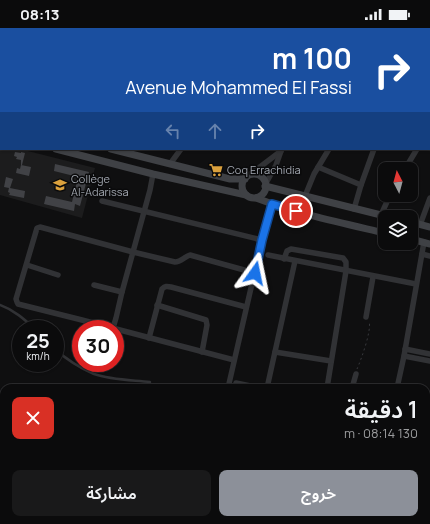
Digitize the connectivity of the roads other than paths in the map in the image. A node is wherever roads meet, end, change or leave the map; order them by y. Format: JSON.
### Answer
{"nodes":[{"id":1,"x":60,"y":150,"type":"edge"},
{"id":2,"x":115,"y":150,"type":"edge"},
{"id":3,"x":180,"y":150,"type":"edge"},
{"id":4,"x":281,"y":150,"type":"edge"},
{"id":5,"x":328,"y":150,"type":"edge"},
{"id":6,"x":374,"y":150,"type":"edge"},
{"id":7,"x":416,"y":150,"type":"edge"},
{"id":8,"x":409,"y":162,"type":"edge"},
{"id":9,"x":170,"y":164,"type":"junction"},
{"id":10,"x":318,"y":167,"type":"junction"},
{"id":11,"x":153,"y":174,"type":"junction"},
{"id":12,"x":246,"y":178,"type":"junction"},
{"id":13,"x":265,"y":185,"type":"junction"},
{"id":14,"x":361,"y":185,"type":"junction"},
{"id":15,"x":246,"y":195,"type":"junction"},
{"id":16,"x":305,"y":196,"type":"junction"},
{"id":17,"x":256,"y":198,"type":"junction"},
{"id":18,"x":430,"y":198,"type":"edge"},
{"id":19,"x":102,"y":201,"type":"dead end"},
{"id":20,"x":272,"y":204,"type":"junction"},
{"id":21,"x":354,"y":209,"type":"junction"},
{"id":22,"x":144,"y":212,"type":"junction"},
{"id":23,"x":378,"y":214,"type":"edge"},
{"id":24,"x":420,"y":224,"type":"joint"},
{"id":25,"x":430,"y":227,"type":"edge"},
{"id":26,"x":378,"y":231,"type":"edge"},
{"id":27,"x":262,"y":240,"type":"junction"},
{"id":28,"x":427,"y":243,"type":"edge"},
{"id":29,"x":133,"y":252,"type":"junction"},
{"id":30,"x":422,"y":254,"type":"junction"},
{"id":31,"x":268,"y":255,"type":"dead end"},
{"id":32,"x":430,"y":256,"type":"edge"},
{"id":33,"x":284,"y":258,"type":"junction"},
{"id":34,"x":295,"y":261,"type":"junction"},
{"id":35,"x":27,"y":266,"type":"junction"},
{"id":36,"x":346,"y":271,"type":"junction"},
{"id":37,"x":255,"y":273,"type":"junction"},
{"id":38,"x":58,"y":275,"type":"dead end"},
{"id":39,"x":373,"y":276,"type":"junction"},
{"id":40,"x":94,"y":284,"type":"dead end"},
{"id":41,"x":416,"y":284,"type":"junction"},
{"id":42,"x":122,"y":292,"type":"junction"},
{"id":43,"x":0,"y":305,"type":"edge"},
{"id":44,"x":157,"y":305,"type":"junction"},
{"id":45,"x":246,"y":308,"type":"junction"},
{"id":46,"x":366,"y":317,"type":"road end"},
{"id":47,"x":25,"y":320,"type":"edge"},
{"id":48,"x":81,"y":320,"type":"edge"},
{"id":49,"x":115,"y":320,"type":"edge"},
{"id":50,"x":124,"y":331,"type":"edge"},
{"id":51,"x":149,"y":338,"type":"junction"},
{"id":52,"x":405,"y":349,"type":"junction"},
{"id":53,"x":202,"y":352,"type":"junction"},
{"id":54,"x":275,"y":352,"type":"junction"},
{"id":55,"x":430,"y":354,"type":"edge"},
{"id":56,"x":64,"y":356,"type":"edge"},
{"id":57,"x":404,"y":356,"type":"junction"},
{"id":58,"x":234,"y":360,"type":"junction"},
{"id":59,"x":331,"y":361,"type":"junction"},
{"id":60,"x":430,"y":361,"type":"edge"},
{"id":61,"x":356,"y":374,"type":"road end"},
{"id":62,"x":150,"y":382,"type":"dead end"},
{"id":63,"x":236,"y":383,"type":"dead end"},
{"id":64,"x":229,"y":384,"type":"edge"},
{"id":65,"x":241,"y":384,"type":"edge"},
{"id":66,"x":268,"y":384,"type":"edge"},
{"id":67,"x":328,"y":384,"type":"edge"},
{"id":68,"x":353,"y":384,"type":"edge"},
{"id":69,"x":398,"y":384,"type":"edge"}],
"edges":[{"from":1,"to":11,"type":"main road"},
{"from":2,"to":9,"type":"main road"},
{"from":3,"to":9,"type":"street"},
{"from":4,"to":12,"type":"street"},
{"from":4,"to":13,"type":"street"},
{"from":5,"to":10,"type":"street"},
{"from":6,"to":14,"type":"street"},
{"from":7,"to":8,"type":"street"},
{"from":9,"to":12,"type":"main road"},
{"from":10,"to":14,"type":"street"},
{"from":10,"to":16,"type":"street"},
{"from":11,"to":15,"type":"main road"},
{"from":11,"to":22,"type":"street"},
{"from":12,"to":13,"type":"main road"},
{"from":12,"to":15,"type":"main road"},
{"from":13,"to":16,"type":"main road"},
{"from":13,"to":17,"type":"main road"},
{"from":14,"to":21,"type":"street"},
{"from":15,"to":17,"type":"main road"},
{"from":16,"to":21,"type":"main road"},
{"from":17,"to":20,"type":"main road"},
{"from":18,"to":24,"type":"street"},
{"from":19,"to":22,"type":"street"},
{"from":20,"to":26,"type":"main road"},
{"from":20,"to":27,"type":"street"},
{"from":21,"to":23,"type":"main road"},
{"from":22,"to":27,"type":"street"},
{"from":22,"to":29,"type":"street"},
{"from":24,"to":25,"type":"main road"},
{"from":27,"to":37,"type":"street"},
{"from":28,"to":30,"type":"street"},
{"from":29,"to":35,"type":"street"},
{"from":29,"to":37,"type":"street"},
{"from":29,"to":42,"type":"street"},
{"from":30,"to":32,"type":"street"},
{"from":30,"to":41,"type":"street"},
{"from":31,"to":33,"type":"street"},
{"from":33,"to":34,"type":"street"},
{"from":33,"to":36,"type":"street"},
{"from":34,"to":36,"type":"street"},
{"from":34,"to":54,"type":"street"},
{"from":35,"to":38,"type":"street"},
{"from":35,"to":48,"type":"street"},
{"from":36,"to":39,"type":"street"},
{"from":36,"to":59,"type":"street"},
{"from":37,"to":45,"type":"street"},
{"from":39,"to":41,"type":"street"},
{"from":39,"to":46,"type":"street"},
{"from":40,"to":42,"type":"street"},
{"from":41,"to":52,"type":"street"},
{"from":42,"to":49,"type":"street"},
{"from":43,"to":47,"type":"lane"},
{"from":44,"to":45,"type":"street"},
{"from":44,"to":51,"type":"street"},
{"from":44,"to":53,"type":"street"},
{"from":45,"to":58,"type":"street"},
{"from":50,"to":51,"type":"street"},
{"from":51,"to":53,"type":"street"},
{"from":52,"to":55,"type":"street"},
{"from":52,"to":57,"type":"street"},
{"from":53,"to":58,"type":"street"},
{"from":54,"to":59,"type":"street"},
{"from":54,"to":66,"type":"street"},
{"from":56,"to":62,"type":"lane"},
{"from":57,"to":60,"type":"street"},
{"from":57,"to":69,"type":"street"},
{"from":58,"to":64,"type":"street"},
{"from":59,"to":67,"type":"street"},
{"from":61,"to":68,"type":"street"},
{"from":63,"to":65,"type":"street"}]}
